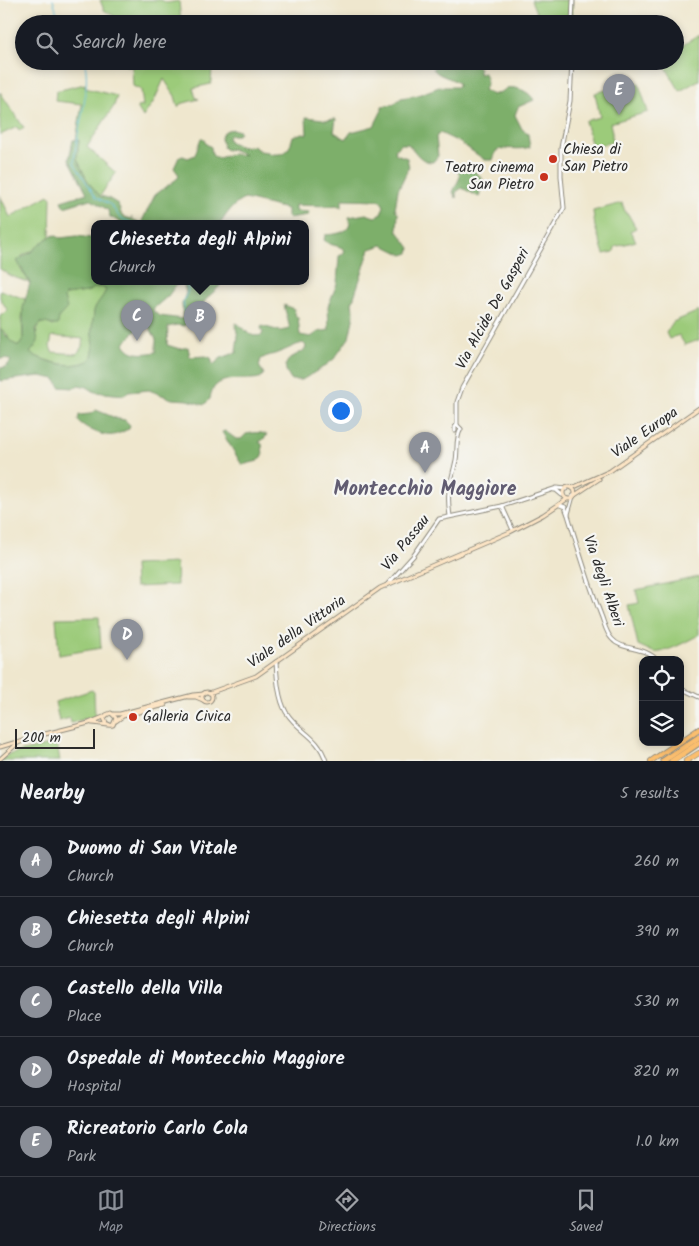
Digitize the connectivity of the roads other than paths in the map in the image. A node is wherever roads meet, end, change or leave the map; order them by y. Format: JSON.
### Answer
{"nodes":[{"id":1,"x":573,"y":0,"type":"edge"},
{"id":2,"x":572,"y":15,"type":"edge"},
{"id":3,"x":572,"y":70,"type":"edge"},
{"id":4,"x":699,"y":408,"type":"edge"},
{"id":5,"x":458,"y":439,"type":"joint"},
{"id":6,"x":603,"y":475,"type":"junction"},
{"id":7,"x":572,"y":488,"type":"junction"},
{"id":8,"x":566,"y":489,"type":"junction"},
{"id":9,"x":550,"y":490,"type":"junction"},
{"id":10,"x":562,"y":496,"type":"junction"},
{"id":11,"x":574,"y":496,"type":"junction"},
{"id":12,"x":567,"y":499,"type":"junction"},
{"id":13,"x":559,"y":505,"type":"junction"},
{"id":14,"x":502,"y":506,"type":"junction"},
{"id":15,"x":571,"y":506,"type":"junction"},
{"id":16,"x":568,"y":515,"type":"junction"},
{"id":17,"x":450,"y":516,"type":"junction"},
{"id":18,"x":528,"y":523,"type":"junction"},
{"id":19,"x":513,"y":530,"type":"junction"},
{"id":20,"x":495,"y":538,"type":"junction"},
{"id":21,"x":385,"y":586,"type":"junction"},
{"id":22,"x":652,"y":656,"type":"edge"},
{"id":23,"x":276,"y":662,"type":"junction"},
{"id":24,"x":217,"y":690,"type":"junction"},
{"id":25,"x":684,"y":690,"type":"edge"},
{"id":26,"x":210,"y":693,"type":"junction"},
{"id":27,"x":204,"y":694,"type":"junction"},
{"id":28,"x":212,"y":697,"type":"junction"},
{"id":29,"x":699,"y":697,"type":"edge"},
{"id":30,"x":185,"y":698,"type":"junction"},
{"id":31,"x":203,"y":700,"type":"junction"},
{"id":32,"x":169,"y":702,"type":"junction"},
{"id":33,"x":113,"y":714,"type":"junction"},
{"id":34,"x":106,"y":716,"type":"junction"},
{"id":35,"x":116,"y":721,"type":"junction"},
{"id":36,"x":89,"y":723,"type":"junction"},
{"id":37,"x":110,"y":725,"type":"junction"},
{"id":38,"x":699,"y":729,"type":"edge"},
{"id":39,"x":30,"y":738,"type":"junction"},
{"id":40,"x":699,"y":738,"type":"edge"},
{"id":41,"x":684,"y":739,"type":"edge"},
{"id":42,"x":699,"y":744,"type":"edge"},
{"id":43,"x":674,"y":746,"type":"edge"},
{"id":44,"x":0,"y":747,"type":"edge"},
{"id":45,"x":699,"y":753,"type":"edge"},
{"id":46,"x":1,"y":758,"type":"edge"},
{"id":47,"x":326,"y":761,"type":"edge"},
{"id":48,"x":650,"y":761,"type":"edge"},
{"id":49,"x":663,"y":761,"type":"edge"},
{"id":50,"x":672,"y":761,"type":"edge"},
{"id":51,"x":686,"y":761,"type":"edge"}],
"edges":[{"from":1,"to":2,"type":"street"},
{"from":3,"to":5,"type":"street","name":"Via Alcide De Gasperi"},
{"from":4,"to":6,"type":"main road","name":"Viale Europa"},
{"from":5,"to":17,"type":"street","name":"Via Passau"},
{"from":6,"to":7,"type":"main road","name":"Viale Europa"},
{"from":6,"to":11,"type":"main road","name":"Viale Europa"},
{"from":7,"to":8,"type":"main road","name":"Viale Europa"},
{"from":7,"to":11,"type":"main road"},
{"from":8,"to":9,"type":"street"},
{"from":8,"to":10,"type":"main road"},
{"from":9,"to":10,"type":"street"},
{"from":9,"to":14,"type":"street"},
{"from":10,"to":12,"type":"main road"},
{"from":10,"to":13,"type":"main road"},
{"from":11,"to":12,"type":"main road","name":"Viale Europa"},
{"from":11,"to":15,"type":"street"},
{"from":12,"to":13,"type":"main road","name":"Viale Europa"},
{"from":12,"to":15,"type":"street"},
{"from":13,"to":16,"type":"street","name":"Via degli Alberi"},
{"from":13,"to":18,"type":"main road","name":"Viale Europa"},
{"from":14,"to":17,"type":"street"},
{"from":14,"to":19,"type":"street"},
{"from":15,"to":16,"type":"street"},
{"from":16,"to":22,"type":"street","name":"Via degli Alberi"},
{"from":17,"to":21,"type":"street","name":"Via Passau"},
{"from":18,"to":19,"type":"main road","name":"Viale Europa"},
{"from":18,"to":20,"type":"main road","name":"Viale Europa"},
{"from":19,"to":20,"type":"main road","name":"Viale Europa"},
{"from":20,"to":21,"type":"main road","name":"Viale Europa"},
{"from":21,"to":23,"type":"main road","name":"Viale della Vittoria"},
{"from":23,"to":24,"type":"main road","name":"Viale della Vittoria"},
{"from":23,"to":47,"type":"street"},
{"from":24,"to":26,"type":"main road","name":"Viale della Vittoria"},
{"from":24,"to":28,"type":"main road"},
{"from":25,"to":29,"type":"street"},
{"from":26,"to":27,"type":"main road","name":"Viale della Vittoria"},
{"from":26,"to":28,"type":"main road"},
{"from":27,"to":30,"type":"main road","name":"Viale della Vittoria"},
{"from":27,"to":31,"type":"main road"},
{"from":28,"to":31,"type":"main road"},
{"from":30,"to":31,"type":"main road"},
{"from":30,"to":32,"type":"main road","name":"Viale della Vittoria"},
{"from":32,"to":33,"type":"main road"},
{"from":32,"to":35,"type":"main road"},
{"from":33,"to":34,"type":"main road"},
{"from":33,"to":35,"type":"main road"},
{"from":34,"to":36,"type":"main road"},
{"from":34,"to":37,"type":"main road"},
{"from":35,"to":37,"type":"main road"},
{"from":36,"to":37,"type":"main road"},
{"from":36,"to":39,"type":"main road"},
{"from":38,"to":41,"type":"highway"},
{"from":39,"to":44,"type":"main road"},
{"from":39,"to":46,"type":"main road"},
{"from":40,"to":49,"type":"highway"},
{"from":42,"to":50,"type":"highway"},
{"from":43,"to":48,"type":"highway"},
{"from":45,"to":51,"type":"highway"}]}
